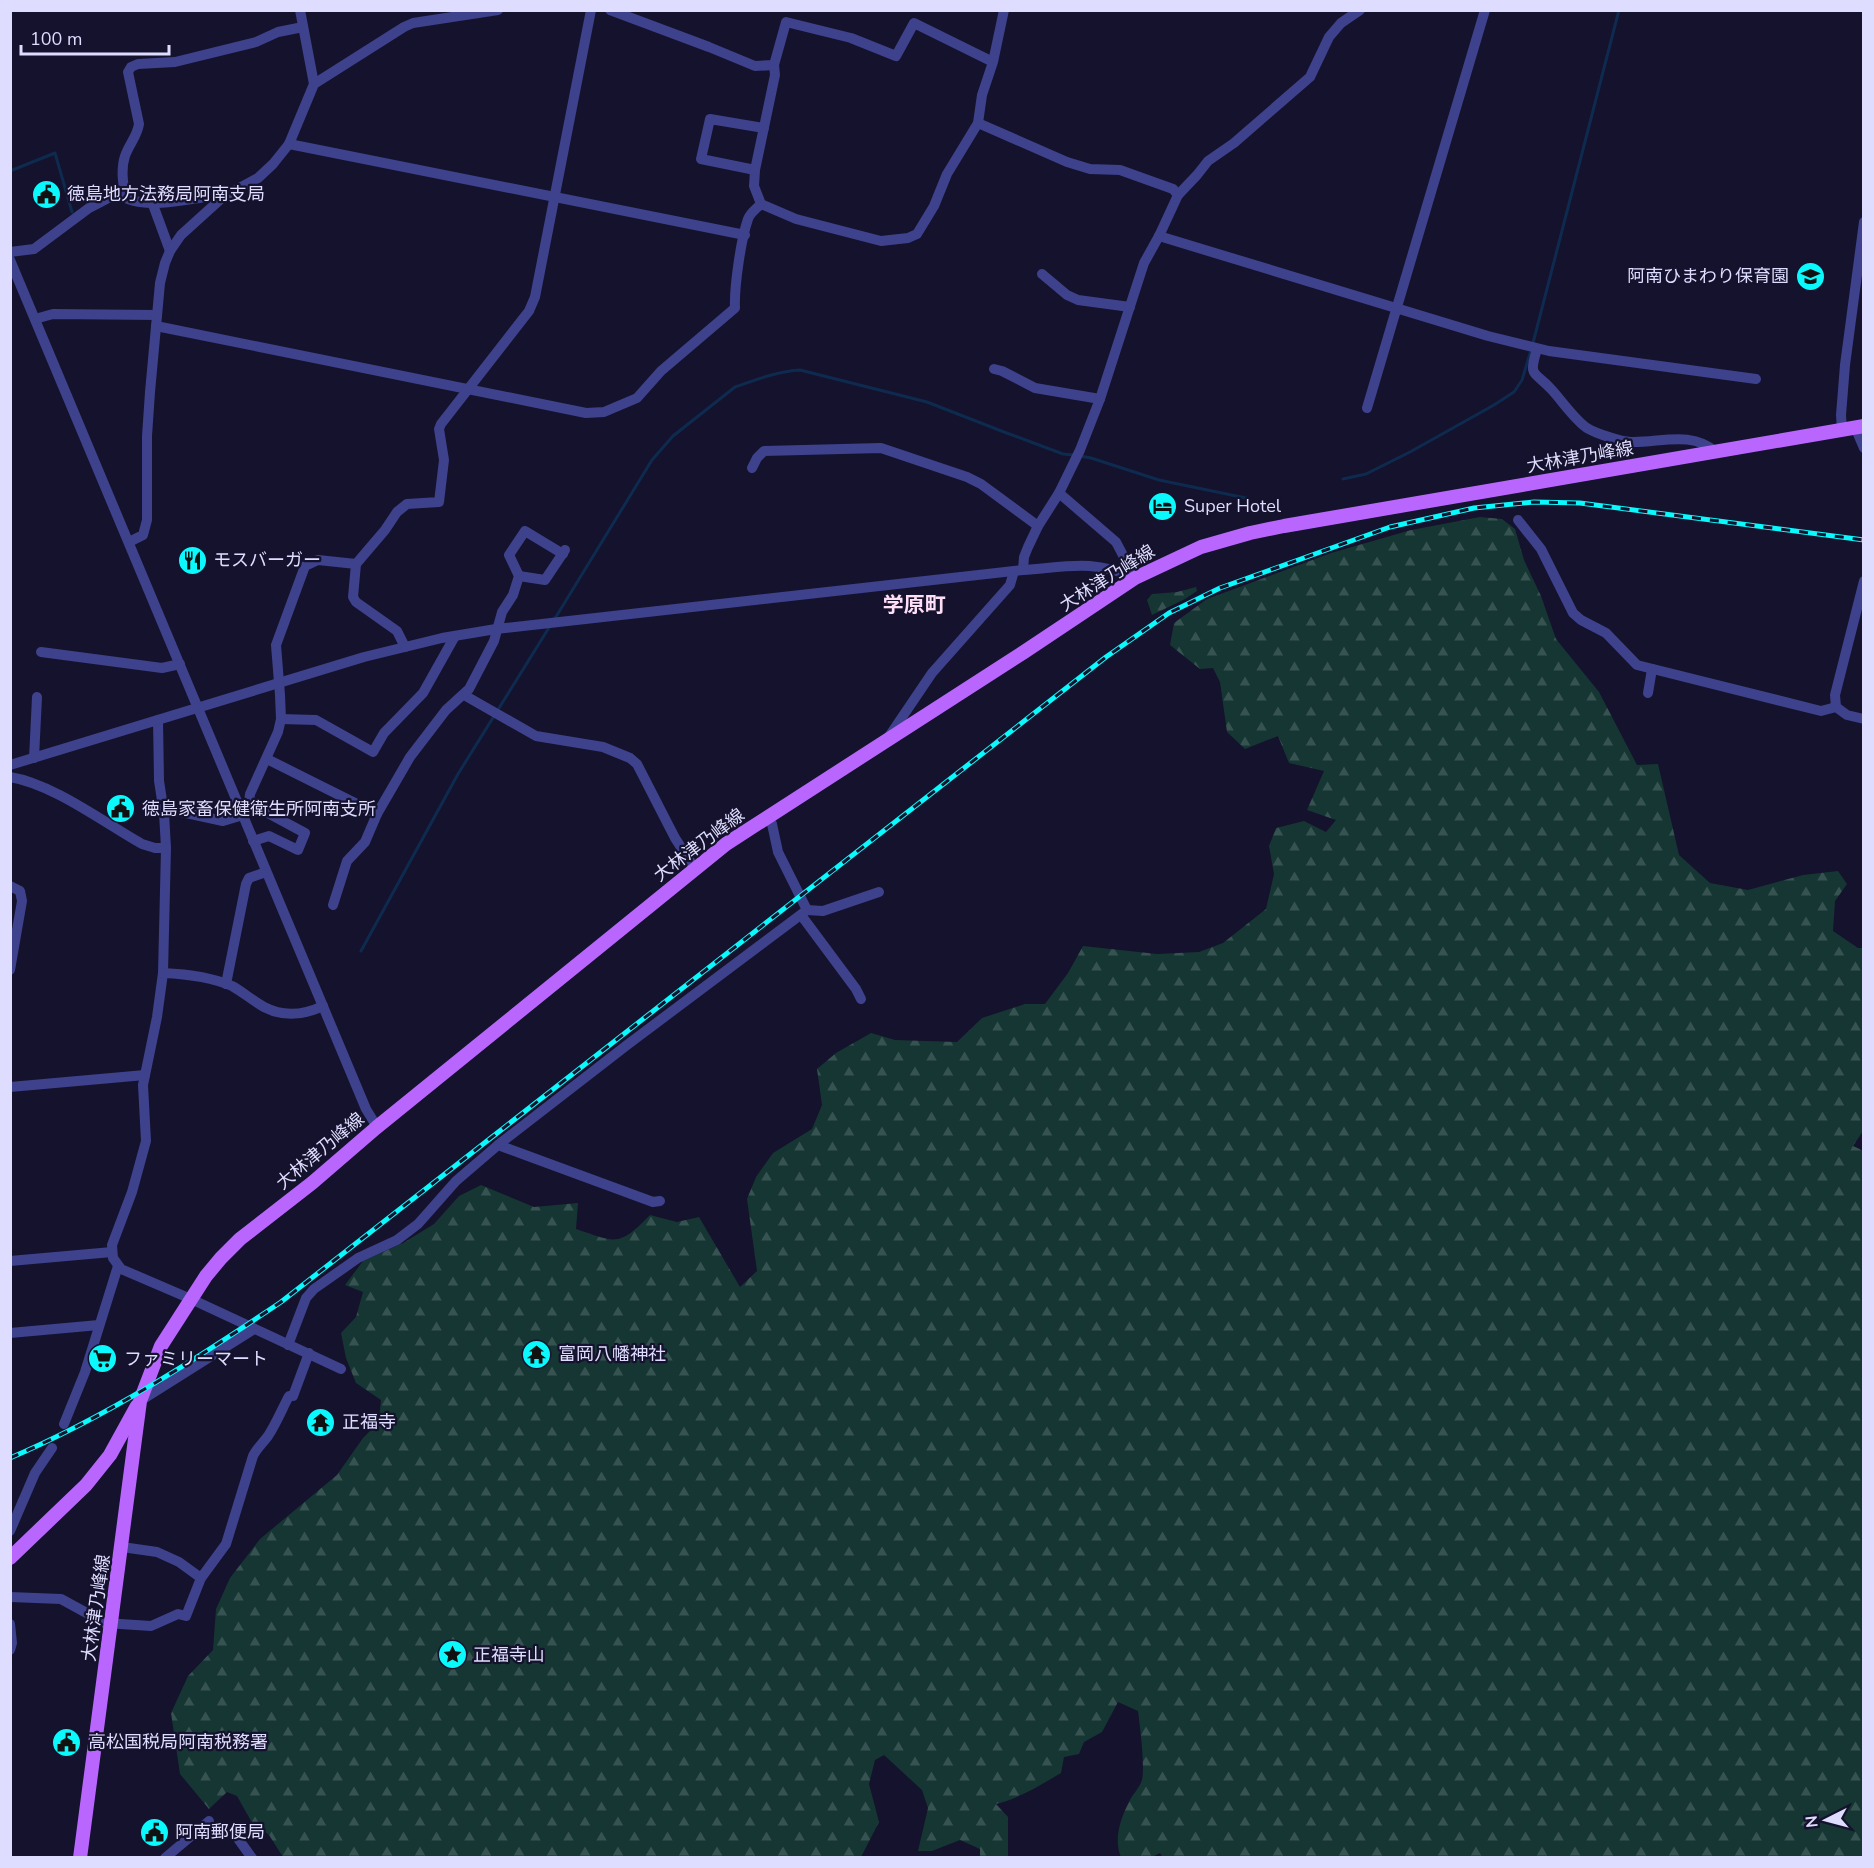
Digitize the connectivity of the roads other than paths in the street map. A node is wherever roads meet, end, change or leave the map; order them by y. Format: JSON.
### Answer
{"nodes":[{"id":1,"x":300,"y":10,"type":"edge"},
{"id":2,"x":498,"y":10,"type":"edge"},
{"id":3,"x":591,"y":10,"type":"edge"},
{"id":4,"x":610,"y":10,"type":"edge"},
{"id":5,"x":1004,"y":10,"type":"edge"},
{"id":6,"x":1360,"y":10,"type":"edge"},
{"id":7,"x":1485,"y":10,"type":"edge"},
{"id":8,"x":303,"y":27,"type":"junction"},
{"id":9,"x":993,"y":62,"type":"junction"},
{"id":10,"x":774,"y":65,"type":"junction"},
{"id":11,"x":314,"y":84,"type":"junction"},
{"id":12,"x":978,"y":123,"type":"junction"},
{"id":13,"x":764,"y":128,"type":"junction"},
{"id":14,"x":288,"y":144,"type":"junction"},
{"id":15,"x":755,"y":170,"type":"junction"},
{"id":16,"x":124,"y":193,"type":"junction"},
{"id":17,"x":1178,"y":195,"type":"junction"},
{"id":18,"x":224,"y":197,"type":"junction"},
{"id":19,"x":553,"y":198,"type":"junction"},
{"id":20,"x":152,"y":202,"type":"junction"},
{"id":21,"x":760,"y":204,"type":"junction"},
{"id":22,"x":1863,"y":222,"type":"edge"},
{"id":23,"x":745,"y":235,"type":"junction"},
{"id":24,"x":1159,"y":236,"type":"junction"},
{"id":25,"x":170,"y":251,"type":"junction"},
{"id":26,"x":10,"y":252,"type":"edge"},
{"id":27,"x":10,"y":260,"type":"edge"},
{"id":28,"x":1041,"y":274,"type":"dead end"},
{"id":29,"x":1130,"y":307,"type":"junction"},
{"id":30,"x":1396,"y":307,"type":"junction"},
{"id":31,"x":35,"y":319,"type":"junction"},
{"id":32,"x":156,"y":320,"type":"junction"},
{"id":33,"x":1534,"y":348,"type":"junction"},
{"id":34,"x":994,"y":369,"type":"dead end"},
{"id":35,"x":1756,"y":379,"type":"dead end"},
{"id":36,"x":467,"y":390,"type":"junction"},
{"id":37,"x":1100,"y":399,"type":"junction"},
{"id":38,"x":1367,"y":408,"type":"dead end"},
{"id":39,"x":1854,"y":428,"type":"edge"},
{"id":40,"x":1863,"y":448,"type":"edge"},
{"id":41,"x":1716,"y":452,"type":"junction"},
{"id":42,"x":752,"y":468,"type":"dead end"},
{"id":43,"x":1059,"y":493,"type":"junction"},
{"id":44,"x":1518,"y":520,"type":"dead end"},
{"id":45,"x":1038,"y":526,"type":"junction"},
{"id":46,"x":129,"y":542,"type":"junction"},
{"id":47,"x":356,"y":564,"type":"junction"},
{"id":48,"x":1018,"y":571,"type":"junction"},
{"id":49,"x":519,"y":576,"type":"junction"},
{"id":50,"x":1135,"y":578,"type":"junction"},
{"id":51,"x":1863,"y":581,"type":"edge"},
{"id":52,"x":496,"y":629,"type":"junction"},
{"id":53,"x":455,"y":636,"type":"junction"},
{"id":54,"x":405,"y":647,"type":"junction"},
{"id":55,"x":41,"y":652,"type":"dead end"},
{"id":56,"x":180,"y":664,"type":"junction"},
{"id":57,"x":1652,"y":669,"type":"junction"},
{"id":58,"x":279,"y":682,"type":"junction"},
{"id":59,"x":1648,"y":693,"type":"dead end"},
{"id":60,"x":464,"y":695,"type":"junction"},
{"id":61,"x":37,"y":697,"type":"dead end"},
{"id":62,"x":198,"y":707,"type":"junction"},
{"id":63,"x":1836,"y":707,"type":"junction"},
{"id":64,"x":1863,"y":718,"type":"edge"},
{"id":65,"x":281,"y":719,"type":"junction"},
{"id":66,"x":158,"y":720,"type":"junction"},
{"id":67,"x":886,"y":740,"type":"junction"},
{"id":68,"x":34,"y":758,"type":"junction"},
{"id":69,"x":267,"y":759,"type":"junction"},
{"id":70,"x":10,"y":765,"type":"edge"},
{"id":71,"x":10,"y":777,"type":"edge"},
{"id":72,"x":244,"y":808,"type":"junction"},
{"id":73,"x":164,"y":813,"type":"junction"},
{"id":74,"x":377,"y":814,"type":"junction"},
{"id":75,"x":768,"y":817,"type":"junction"},
{"id":76,"x":254,"y":841,"type":"junction"},
{"id":77,"x":166,"y":848,"type":"junction"},
{"id":78,"x":695,"y":868,"type":"junction"},
{"id":79,"x":266,"y":872,"type":"junction"},
{"id":80,"x":10,"y":886,"type":"edge"},
{"id":81,"x":879,"y":892,"type":"dead end"},
{"id":82,"x":333,"y":905,"type":"dead end"},
{"id":83,"x":804,"y":913,"type":"junction"},
{"id":84,"x":10,"y":970,"type":"edge"},
{"id":85,"x":163,"y":973,"type":"junction"},
{"id":86,"x":226,"y":984,"type":"junction"},
{"id":87,"x":861,"y":999,"type":"dead end"},
{"id":88,"x":323,"y":1006,"type":"junction"},
{"id":89,"x":145,"y":1075,"type":"junction"},
{"id":90,"x":10,"y":1087,"type":"edge"},
{"id":91,"x":377,"y":1127,"type":"junction"},
{"id":92,"x":498,"y":1146,"type":"junction"},
{"id":93,"x":660,"y":1201,"type":"dead end"},
{"id":94,"x":112,"y":1252,"type":"junction"},
{"id":95,"x":10,"y":1261,"type":"edge"},
{"id":96,"x":118,"y":1266,"type":"junction"},
{"id":97,"x":191,"y":1299,"type":"junction"},
{"id":98,"x":99,"y":1325,"type":"junction"},
{"id":99,"x":254,"y":1329,"type":"junction"},
{"id":100,"x":10,"y":1332,"type":"edge"},
{"id":101,"x":288,"y":1345,"type":"junction"},
{"id":102,"x":309,"y":1353,"type":"junction"},
{"id":103,"x":341,"y":1369,"type":"dead end"},
{"id":104,"x":141,"y":1401,"type":"junction"},
{"id":105,"x":64,"y":1424,"type":"dead end"},
{"id":106,"x":52,"y":1448,"type":"dead end"},
{"id":107,"x":10,"y":1531,"type":"edge"},
{"id":108,"x":122,"y":1546,"type":"junction"},
{"id":109,"x":11,"y":1556,"type":"edge"},
{"id":110,"x":201,"y":1578,"type":"junction"},
{"id":111,"x":10,"y":1597,"type":"edge"},
{"id":112,"x":111,"y":1623,"type":"junction"},
{"id":113,"x":10,"y":1624,"type":"edge"},
{"id":114,"x":10,"y":1650,"type":"edge"},
{"id":115,"x":209,"y":1821,"type":"dead end"},
{"id":116,"x":234,"y":1833,"type":"dead end"},
{"id":117,"x":80,"y":1857,"type":"edge"},
{"id":118,"x":165,"y":1857,"type":"edge"},
{"id":119,"x":252,"y":1857,"type":"edge"}],
"edges":[{"from":1,"to":8,"type":"street"},
{"from":2,"to":11,"type":"street"},
{"from":3,"to":19,"type":"street"},
{"from":4,"to":10,"type":"street"},
{"from":5,"to":9,"type":"street"},
{"from":6,"to":17,"type":"street"},
{"from":7,"to":30,"type":"street"},
{"from":8,"to":11,"type":"street"},
{"from":8,"to":16,"type":"street"},
{"from":9,"to":10,"type":"street"},
{"from":9,"to":12,"type":"street"},
{"from":10,"to":13,"type":"street"},
{"from":11,"to":14,"type":"street"},
{"from":12,"to":17,"type":"street"},
{"from":12,"to":21,"type":"street"},
{"from":13,"to":15,"type":"street"},
{"from":13,"to":15,"type":"street"},
{"from":14,"to":18,"type":"street"},
{"from":14,"to":19,"type":"street"},
{"from":15,"to":21,"type":"street"},
{"from":16,"to":20,"type":"street"},
{"from":16,"to":26,"type":"street"},
{"from":17,"to":24,"type":"street"},
{"from":18,"to":20,"type":"street"},
{"from":18,"to":25,"type":"street"},
{"from":19,"to":23,"type":"street"},
{"from":19,"to":36,"type":"street"},
{"from":20,"to":25,"type":"street"},
{"from":21,"to":23,"type":"street"},
{"from":22,"to":39,"type":"street"},
{"from":23,"to":36,"type":"street"},
{"from":24,"to":29,"type":"street"},
{"from":24,"to":30,"type":"street"},
{"from":25,"to":32,"type":"street"},
{"from":27,"to":31,"type":"street"},
{"from":28,"to":29,"type":"street"},
{"from":29,"to":37,"type":"street"},
{"from":30,"to":33,"type":"street"},
{"from":30,"to":38,"type":"street"},
{"from":31,"to":32,"type":"street"},
{"from":31,"to":46,"type":"street"},
{"from":32,"to":36,"type":"street"},
{"from":32,"to":46,"type":"street"},
{"from":33,"to":35,"type":"street"},
{"from":33,"to":41,"type":"street"},
{"from":34,"to":37,"type":"street"},
{"from":36,"to":47,"type":"street"},
{"from":37,"to":43,"type":"street"},
{"from":39,"to":40,"type":"street"},
{"from":39,"to":41,"type":"main road","name":"大林津乃峰線"},
{"from":41,"to":50,"type":"main road","name":"大林津乃峰線"},
{"from":42,"to":45,"type":"street"},
{"from":43,"to":45,"type":"street"},
{"from":43,"to":50,"type":"street"},
{"from":44,"to":57,"type":"street"},
{"from":45,"to":48,"type":"street"},
{"from":46,"to":56,"type":"street"},
{"from":47,"to":54,"type":"street"},
{"from":47,"to":58,"type":"street"},
{"from":48,"to":50,"type":"street"},
{"from":48,"to":52,"type":"street"},
{"from":48,"to":67,"type":"street"},
{"from":49,"to":49,"type":"street"},
{"from":49,"to":52,"type":"street"},
{"from":50,"to":67,"type":"main road","name":"大林津乃峰線"},
{"from":51,"to":63,"type":"street"},
{"from":52,"to":53,"type":"street"},
{"from":52,"to":60,"type":"street"},
{"from":53,"to":54,"type":"street"},
{"from":53,"to":65,"type":"street"},
{"from":54,"to":58,"type":"street"},
{"from":55,"to":56,"type":"street"},
{"from":56,"to":62,"type":"street"},
{"from":57,"to":59,"type":"street"},
{"from":57,"to":63,"type":"street"},
{"from":58,"to":62,"type":"street"},
{"from":58,"to":65,"type":"street"},
{"from":60,"to":74,"type":"street"},
{"from":60,"to":78,"type":"street"},
{"from":61,"to":68,"type":"street"},
{"from":62,"to":66,"type":"street"},
{"from":62,"to":72,"type":"street"},
{"from":63,"to":64,"type":"street"},
{"from":65,"to":69,"type":"street"},
{"from":66,"to":68,"type":"street"},
{"from":66,"to":73,"type":"street"},
{"from":67,"to":75,"type":"main road","name":"大林津乃峰線"},
{"from":68,"to":70,"type":"street"},
{"from":69,"to":72,"type":"street"},
{"from":69,"to":74,"type":"street"},
{"from":71,"to":77,"type":"street"},
{"from":72,"to":73,"type":"street"},
{"from":72,"to":76,"type":"street"},
{"from":72,"to":76,"type":"street"},
{"from":73,"to":77,"type":"street"},
{"from":74,"to":82,"type":"street"},
{"from":75,"to":78,"type":"main road","name":"大林津乃峰線"},
{"from":75,"to":83,"type":"street"},
{"from":76,"to":79,"type":"street"},
{"from":77,"to":85,"type":"street"},
{"from":78,"to":91,"type":"main road","name":"大林津乃峰線"},
{"from":79,"to":86,"type":"street"},
{"from":79,"to":88,"type":"street"},
{"from":80,"to":84,"type":"street"},
{"from":81,"to":83,"type":"street"},
{"from":83,"to":87,"type":"street"},
{"from":83,"to":92,"type":"street"},
{"from":85,"to":86,"type":"street"},
{"from":85,"to":89,"type":"street"},
{"from":86,"to":88,"type":"street"},
{"from":88,"to":91,"type":"street"},
{"from":89,"to":90,"type":"street"},
{"from":89,"to":94,"type":"street"},
{"from":91,"to":97,"type":"main road","name":"大林津乃峰線"},
{"from":92,"to":93,"type":"street"},
{"from":92,"to":101,"type":"street"},
{"from":94,"to":95,"type":"street"},
{"from":94,"to":96,"type":"street"},
{"from":96,"to":97,"type":"street"},
{"from":96,"to":98,"type":"street"},
{"from":97,"to":99,"type":"street"},
{"from":97,"to":104,"type":"main road","name":"大林津乃峰線"},
{"from":98,"to":100,"type":"street"},
{"from":98,"to":105,"type":"street"},
{"from":99,"to":101,"type":"street"},
{"from":99,"to":104,"type":"street"},
{"from":101,"to":102,"type":"street"},
{"from":102,"to":103,"type":"street"},
{"from":102,"to":110,"type":"street"},
{"from":104,"to":108,"type":"main road","name":"大林津乃峰線"},
{"from":104,"to":109,"type":"main road"},
{"from":106,"to":107,"type":"street"},
{"from":108,"to":110,"type":"street"},
{"from":108,"to":112,"type":"main road","name":"大林津乃峰線"},
{"from":110,"to":112,"type":"street"},
{"from":111,"to":112,"type":"street"},
{"from":112,"to":117,"type":"main road","name":"大林津乃峰線"},
{"from":113,"to":114,"type":"street"},
{"from":115,"to":118,"type":"street"},
{"from":116,"to":119,"type":"street"}]}
